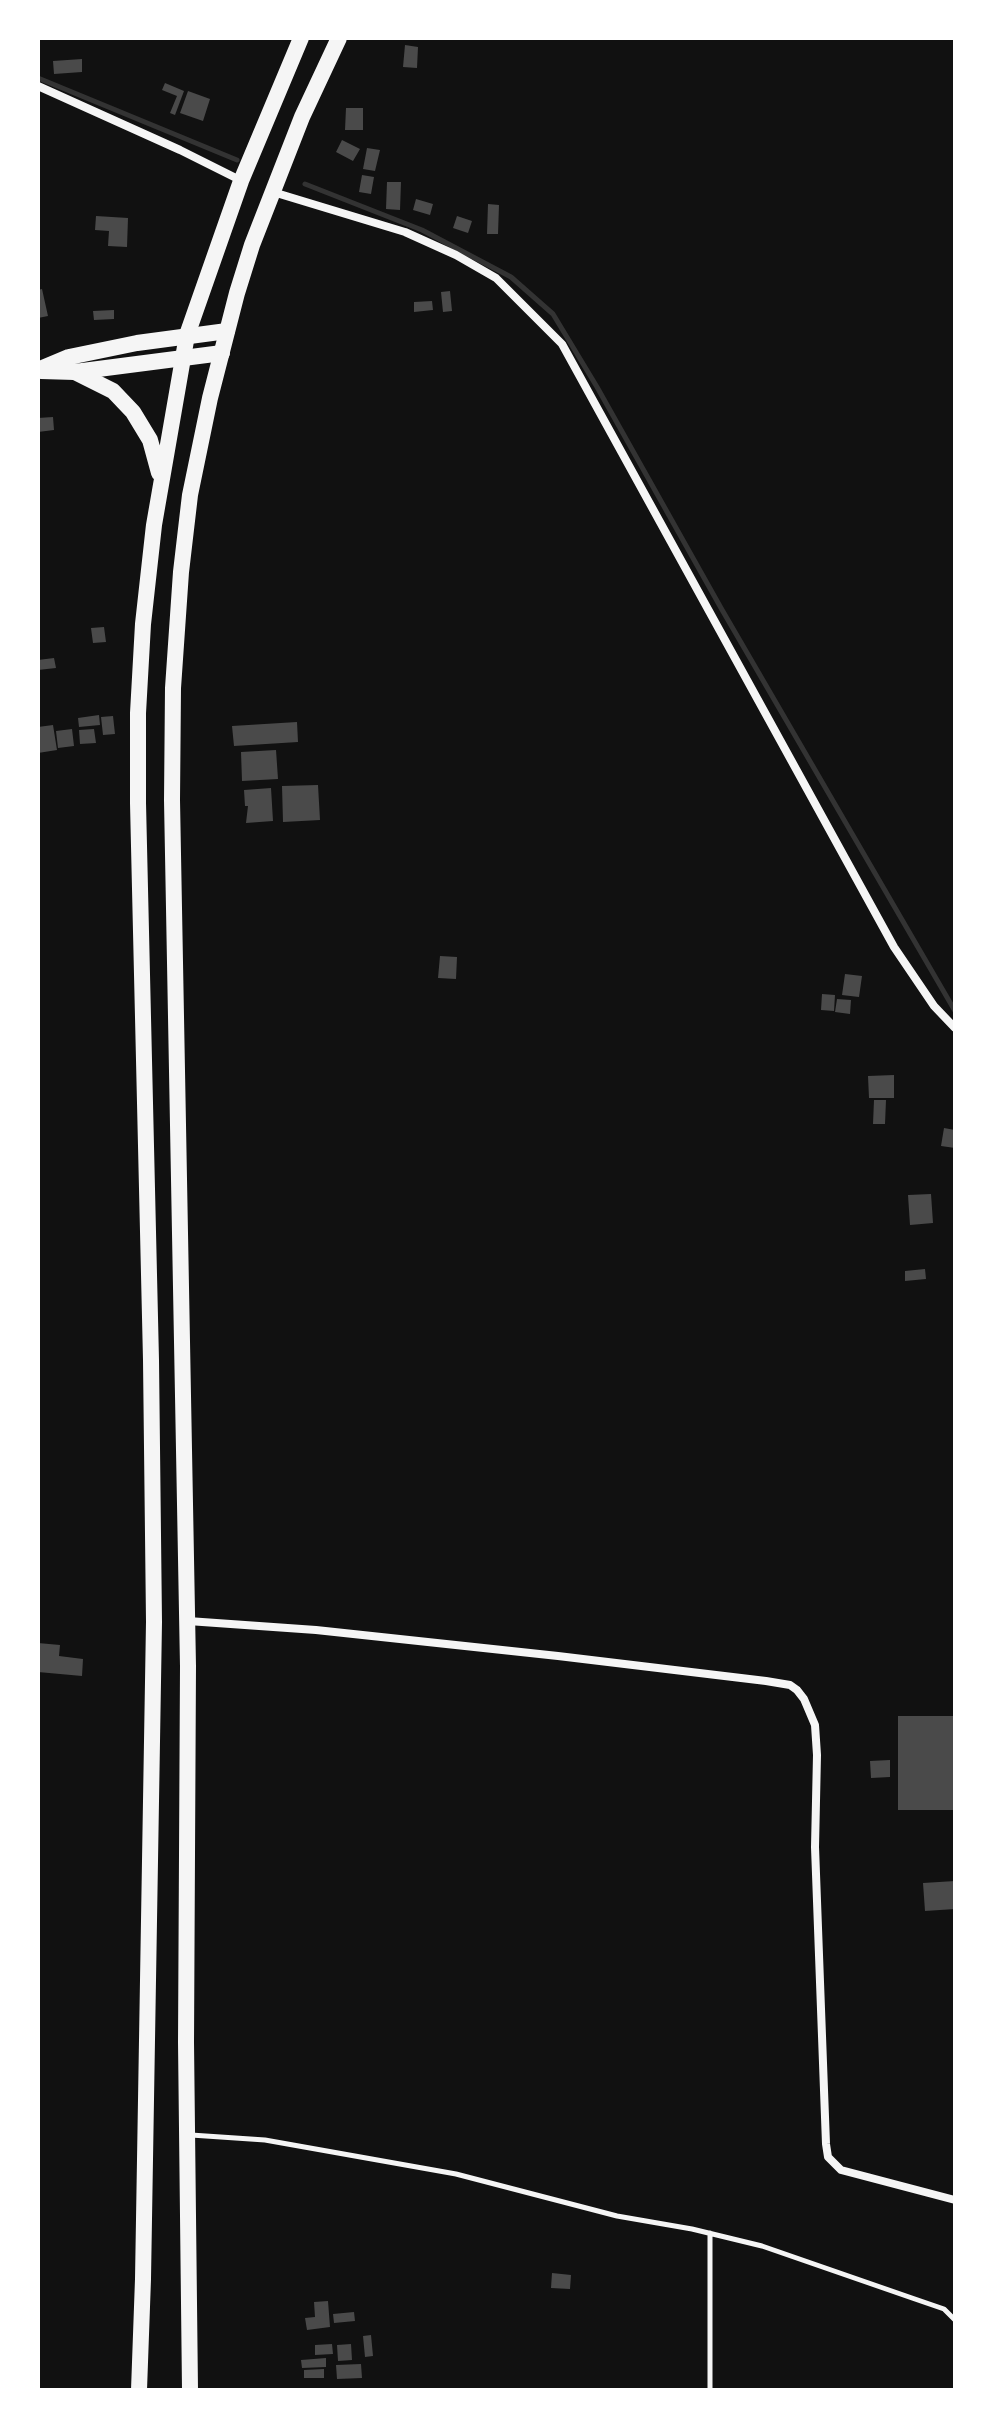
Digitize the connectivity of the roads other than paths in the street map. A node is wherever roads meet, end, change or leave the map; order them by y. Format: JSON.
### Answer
{"nodes":[{"id":1,"x":301,"y":38,"type":"edge"},
{"id":2,"x":339,"y":38,"type":"edge"},
{"id":3,"x":38,"y":86,"type":"edge"},
{"id":4,"x":241,"y":181,"type":"junction"},
{"id":5,"x":272,"y":192,"type":"junction"},
{"id":6,"x":227,"y":331,"type":"junction"},
{"id":7,"x":187,"y":335,"type":"junction"},
{"id":8,"x":222,"y":353,"type":"junction"},
{"id":9,"x":183,"y":357,"type":"junction"},
{"id":10,"x":38,"y":371,"type":"edge"},
{"id":11,"x":75,"y":372,"type":"junction"},
{"id":12,"x":161,"y":482,"type":"junction"},
{"id":13,"x":955,"y":1028,"type":"edge"},
{"id":14,"x":188,"y":1621,"type":"junction"},
{"id":15,"x":186,"y":2135,"type":"junction"},
{"id":16,"x":955,"y":2200,"type":"edge"},
{"id":17,"x":710,"y":2233,"type":"junction"},
{"id":18,"x":955,"y":2320,"type":"edge"},
{"id":19,"x":139,"y":2390,"type":"edge"},
{"id":20,"x":190,"y":2390,"type":"edge"},
{"id":21,"x":710,"y":2390,"type":"edge"}],
"edges":[{"from":1,"to":4,"type":"main road"},
{"from":2,"to":5,"type":"main road"},
{"from":3,"to":4,"type":"street"},
{"from":4,"to":7,"type":"main road"},
{"from":5,"to":6,"type":"main road"},
{"from":5,"to":13,"type":"street"},
{"from":6,"to":7,"type":"main road"},
{"from":6,"to":8,"type":"main road"},
{"from":7,"to":9,"type":"main road"},
{"from":7,"to":10,"type":"main road"},
{"from":8,"to":9,"type":"main road"},
{"from":8,"to":14,"type":"main road"},
{"from":9,"to":11,"type":"main road"},
{"from":9,"to":12,"type":"main road"},
{"from":10,"to":11,"type":"main road"},
{"from":11,"to":12,"type":"main road"},
{"from":12,"to":19,"type":"main road"},
{"from":14,"to":15,"type":"main road"},
{"from":14,"to":16,"type":"street"},
{"from":15,"to":17,"type":"lane"},
{"from":15,"to":20,"type":"main road"},
{"from":17,"to":18,"type":"lane"},
{"from":17,"to":21,"type":"lane"}]}
